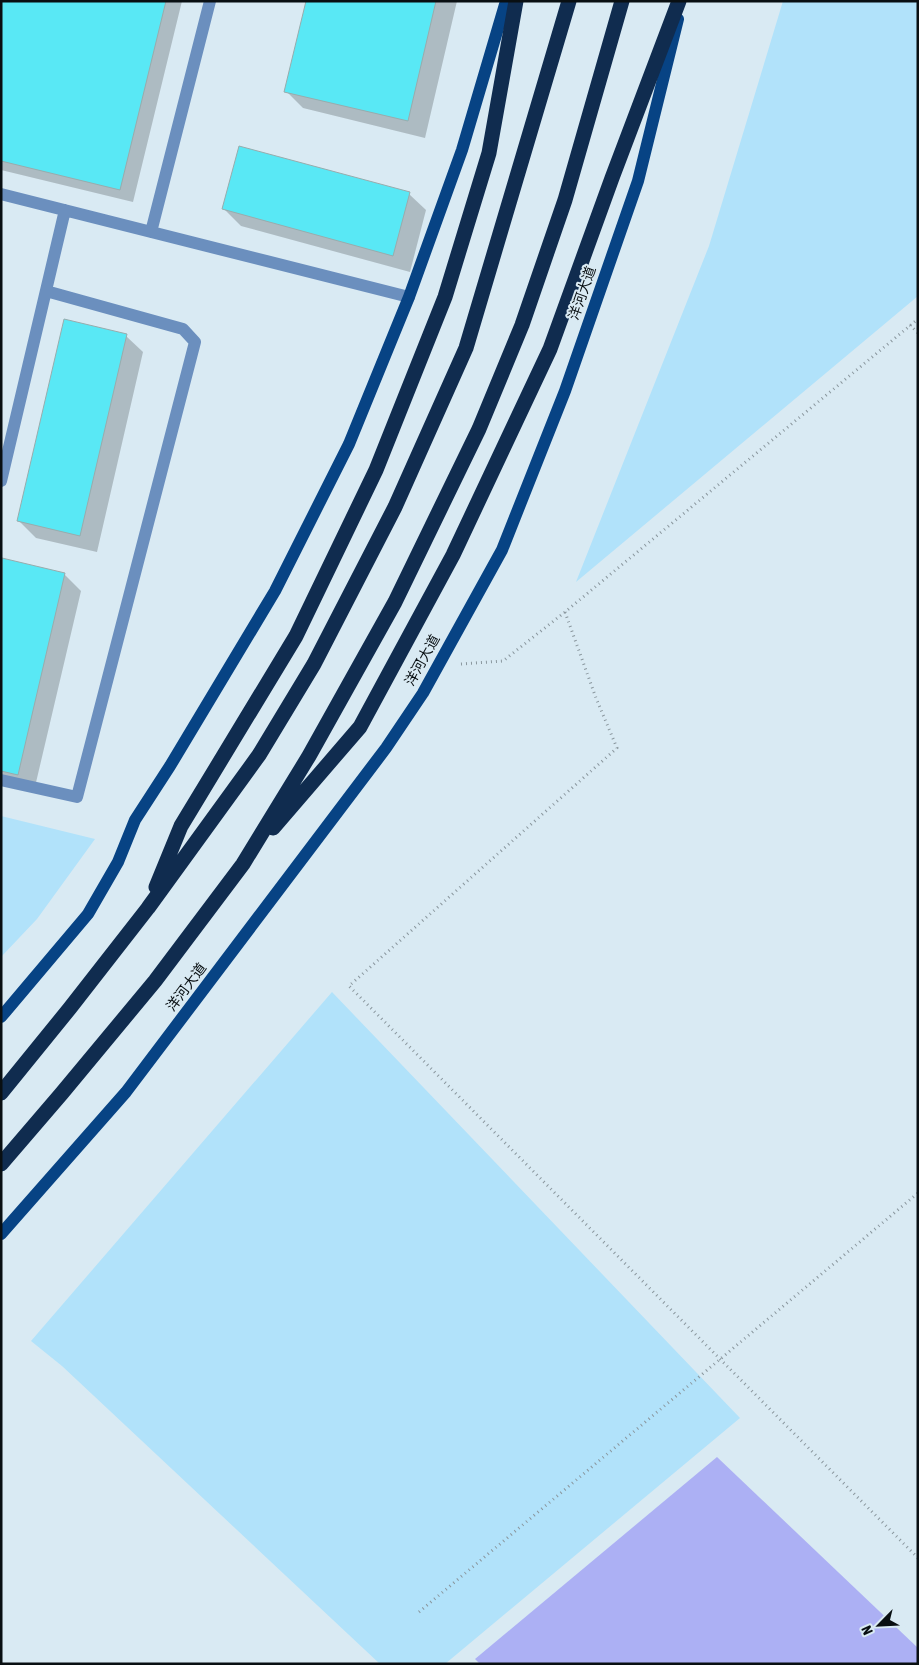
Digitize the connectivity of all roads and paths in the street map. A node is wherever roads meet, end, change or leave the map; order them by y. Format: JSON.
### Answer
{"nodes":[{"id":1,"x":210,"y":1,"type":"edge"},
{"id":2,"x":506,"y":1,"type":"edge"},
{"id":3,"x":516,"y":1,"type":"edge"},
{"id":4,"x":569,"y":1,"type":"edge"},
{"id":5,"x":622,"y":1,"type":"edge"},
{"id":6,"x":681,"y":1,"type":"edge"},
{"id":7,"x":1,"y":194,"type":"edge"},
{"id":8,"x":65,"y":210,"type":"junction"},
{"id":9,"x":151,"y":232,"type":"junction"},
{"id":10,"x":46,"y":290,"type":"junction"},
{"id":11,"x":409,"y":297,"type":"junction"},
{"id":12,"x":918,"y":319,"type":"edge"},
{"id":13,"x":910,"y":325,"type":"junction"},
{"id":14,"x":918,"y":333,"type":"edge"},
{"id":15,"x":1,"y":481,"type":"edge"},
{"id":16,"x":565,"y":612,"type":"junction"},
{"id":17,"x":438,"y":666,"type":"junction"},
{"id":18,"x":1,"y":780,"type":"edge"},
{"id":19,"x":243,"y":864,"type":"junction"},
{"id":20,"x":148,"y":908,"type":"junction"},
{"id":21,"x":1,"y":1017,"type":"edge"},
{"id":22,"x":1,"y":1093,"type":"edge"},
{"id":23,"x":1,"y":1164,"type":"edge"},
{"id":24,"x":918,"y":1193,"type":"edge"},
{"id":25,"x":1,"y":1234,"type":"edge"},
{"id":26,"x":720,"y":1359,"type":"junction"},
{"id":27,"x":918,"y":1558,"type":"edge"},
{"id":28,"x":419,"y":1612,"type":"dead end"}],
"edges":[{"from":1,"to":9,"type":"lane"},
{"from":2,"to":11,"type":"main road"},
{"from":3,"to":20,"type":"highway"},
{"from":4,"to":20,"type":"highway"},
{"from":5,"to":19,"type":"highway","name":"洋河大道"},
{"from":6,"to":17,"type":"main road","name":"洋河大道"},
{"from":6,"to":19,"type":"highway"},
{"from":7,"to":8,"type":"lane"},
{"from":8,"to":9,"type":"lane"},
{"from":8,"to":10,"type":"lane"},
{"from":9,"to":11,"type":"lane"},
{"from":10,"to":15,"type":"lane"},
{"from":10,"to":18,"type":"lane"},
{"from":11,"to":21,"type":"main road"},
{"from":12,"to":13,"type":"path"},
{"from":13,"to":14,"type":"path"},
{"from":13,"to":16,"type":"path"},
{"from":16,"to":17,"type":"path"},
{"from":16,"to":26,"type":"path"},
{"from":17,"to":25,"type":"main road","name":"洋河大道"},
{"from":19,"to":23,"type":"highway","name":"洋河大道"},
{"from":20,"to":22,"type":"highway"},
{"from":24,"to":26,"type":"path"},
{"from":26,"to":27,"type":"path"},
{"from":26,"to":28,"type":"path"}]}
